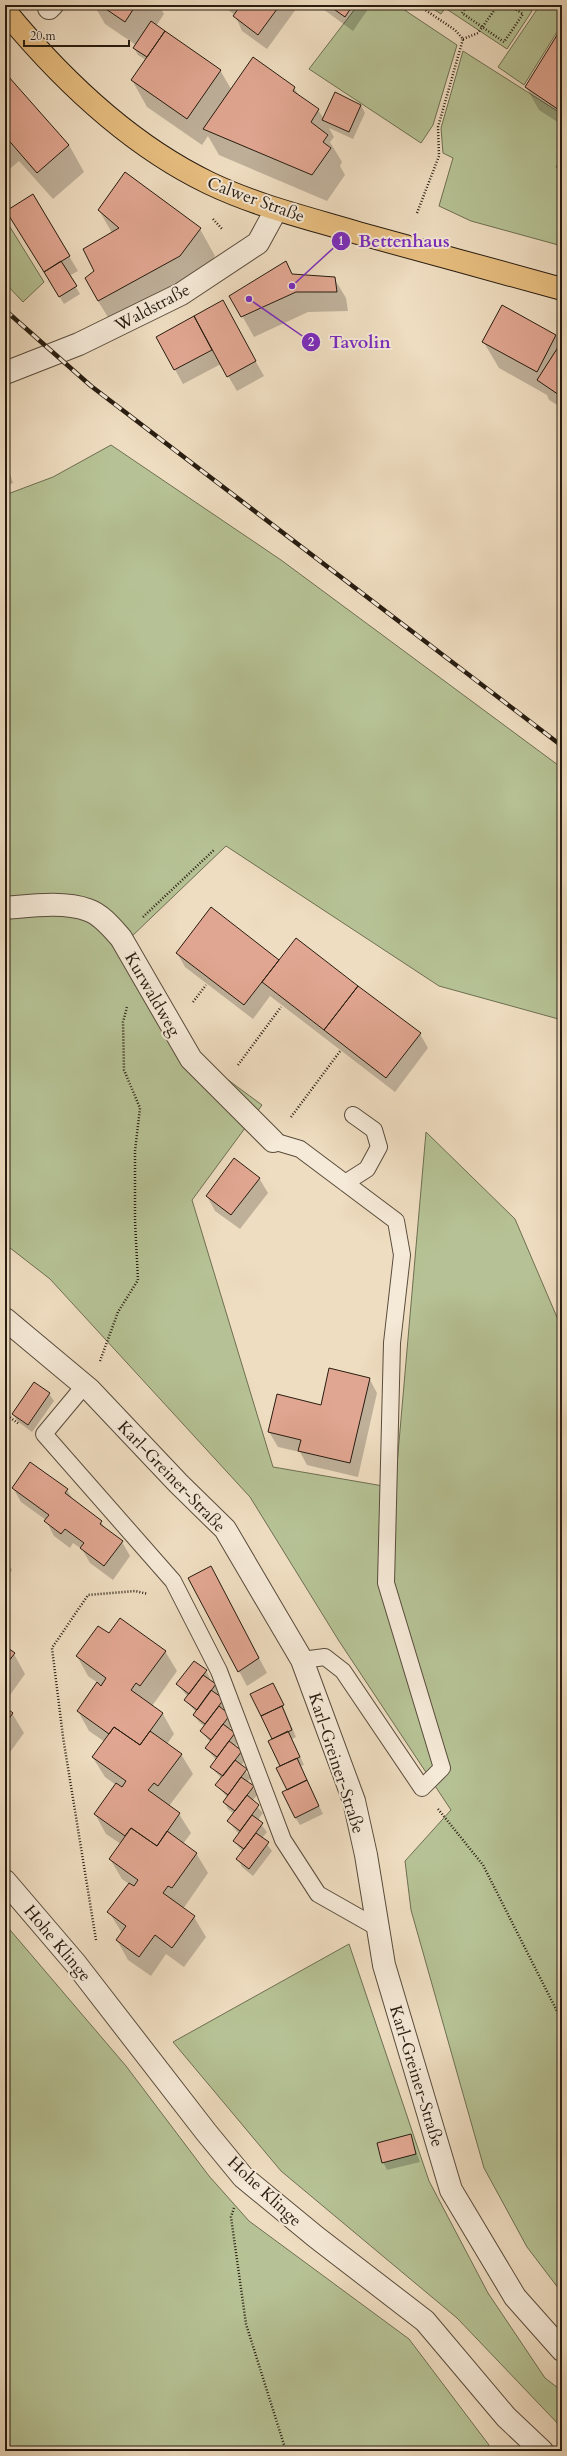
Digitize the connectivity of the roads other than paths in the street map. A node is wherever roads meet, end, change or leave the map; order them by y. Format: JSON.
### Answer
{"nodes":[{"id":1,"x":5,"y":11,"type":"edge"},
{"id":2,"x":276,"y":210,"type":"junction"},
{"id":3,"x":562,"y":289,"type":"edge"},
{"id":4,"x":5,"y":372,"type":"edge"},
{"id":5,"x":5,"y":908,"type":"edge"},
{"id":6,"x":353,"y":1115,"type":"dead end"},
{"id":7,"x":273,"y":1141,"type":"joint"},
{"id":8,"x":345,"y":1183,"type":"junction"},
{"id":9,"x":5,"y":1319,"type":"edge"},
{"id":10,"x":87,"y":1388,"type":"junction"},
{"id":11,"x":302,"y":1660,"type":"junction"},
{"id":12,"x":5,"y":1881,"type":"edge"},
{"id":13,"x":378,"y":1928,"type":"junction"},
{"id":14,"x":562,"y":2350,"type":"edge"},
{"id":15,"x":542,"y":2451,"type":"edge"}],
"edges":[{"from":1,"to":2,"type":"main road","name":"Calwer Straße"},
{"from":2,"to":3,"type":"main road","name":"Calwer Straße"},
{"from":2,"to":4,"type":"street","name":"Waldstraße"},
{"from":5,"to":7,"type":"street","name":"Kurwaldweg"},
{"from":6,"to":8,"type":"lane"},
{"from":7,"to":8,"type":"lane"},
{"from":8,"to":11,"type":"lane"},
{"from":9,"to":10,"type":"street","name":"Karl-Greiner-Straße"},
{"from":10,"to":11,"type":"street","name":"Karl-Greiner-Straße"},
{"from":10,"to":13,"type":"lane"},
{"from":11,"to":13,"type":"street","name":"Karl-Greiner-Straße"},
{"from":12,"to":15,"type":"street","name":"Hohe Klinge"},
{"from":13,"to":14,"type":"street","name":"Karl-Greiner-Straße"}]}
